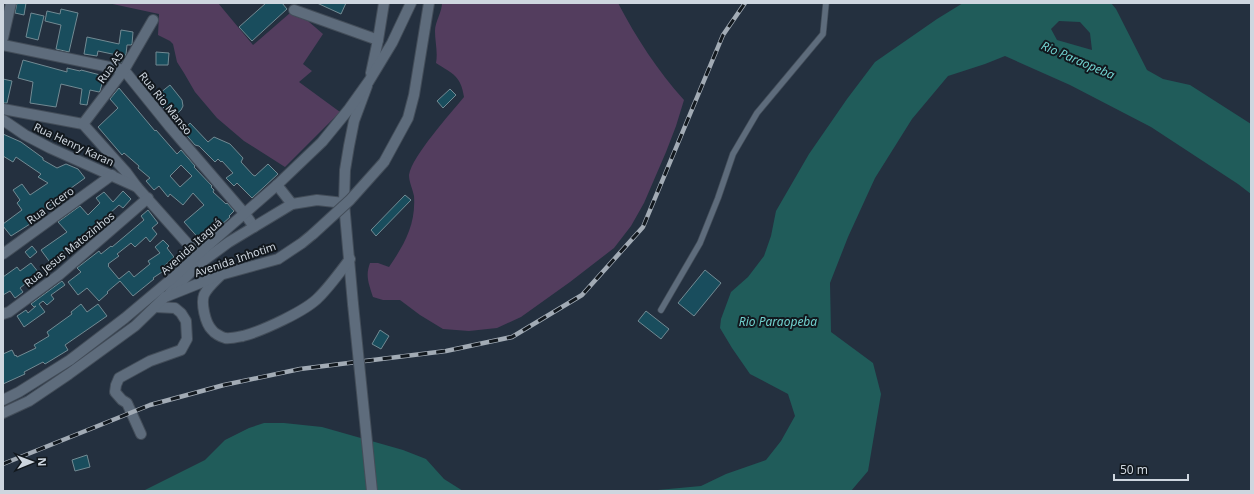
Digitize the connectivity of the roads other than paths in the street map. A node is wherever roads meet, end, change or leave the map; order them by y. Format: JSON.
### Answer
{"nodes":[{"id":1,"x":11,"y":3,"type":"edge"},
{"id":2,"x":384,"y":3,"type":"edge"},
{"id":3,"x":411,"y":3,"type":"edge"},
{"id":4,"x":428,"y":3,"type":"edge"},
{"id":5,"x":826,"y":3,"type":"edge"},
{"id":6,"x":294,"y":10,"type":"dead end"},
{"id":7,"x":153,"y":20,"type":"dead end"},
{"id":8,"x":3,"y":38,"type":"edge"},
{"id":9,"x":378,"y":40,"type":"junction"},
{"id":10,"x":3,"y":45,"type":"edge"},
{"id":11,"x":124,"y":70,"type":"junction"},
{"id":12,"x":369,"y":81,"type":"junction"},
{"id":13,"x":3,"y":109,"type":"edge"},
{"id":14,"x":3,"y":120,"type":"edge"},
{"id":15,"x":83,"y":124,"type":"junction"},
{"id":16,"x":112,"y":176,"type":"junction"},
{"id":17,"x":277,"y":185,"type":"junction"},
{"id":18,"x":137,"y":187,"type":"junction"},
{"id":19,"x":148,"y":198,"type":"junction"},
{"id":20,"x":344,"y":203,"type":"junction"},
{"id":21,"x":292,"y":204,"type":"junction"},
{"id":22,"x":245,"y":214,"type":"junction"},
{"id":23,"x":254,"y":227,"type":"junction"},
{"id":24,"x":3,"y":254,"type":"edge"},
{"id":25,"x":200,"y":258,"type":"junction"},
{"id":26,"x":350,"y":259,"type":"junction"},
{"id":27,"x":220,"y":275,"type":"junction"},
{"id":28,"x":165,"y":297,"type":"junction"},
{"id":29,"x":155,"y":307,"type":"junction"},
{"id":30,"x":661,"y":310,"type":"dead end"},
{"id":31,"x":3,"y":314,"type":"edge"},
{"id":32,"x":3,"y":400,"type":"edge"},
{"id":33,"x":3,"y":413,"type":"edge"},
{"id":34,"x":141,"y":434,"type":"dead end"},
{"id":35,"x":372,"y":491,"type":"edge"}],
"edges":[{"from":1,"to":8,"type":"street"},
{"from":2,"to":9,"type":"street"},
{"from":3,"to":12,"type":"street"},
{"from":4,"to":27,"type":"street","name":"Avenida Inhotim","bridge":true},
{"from":5,"to":30,"type":"lane"},
{"from":6,"to":9,"type":"street"},
{"from":7,"to":11,"type":"street","name":"Rua A5"},
{"from":9,"to":12,"type":"street"},
{"from":10,"to":11,"type":"street","name":"Rua Rio Manso"},
{"from":11,"to":15,"type":"street","name":"Rua A5"},
{"from":11,"to":22,"type":"street","name":"Rua Rio Manso"},
{"from":12,"to":17,"type":"street","name":"Avenida Itaguá"},
{"from":12,"to":20,"type":"street"},
{"from":13,"to":15,"type":"street","name":"Rua Henry Karan"},
{"from":14,"to":16,"type":"street","name":"Rua Henry Karan"},
{"from":15,"to":18,"type":"street","name":"Rua Henry Karan"},
{"from":16,"to":18,"type":"street","name":"Rua Henry Karan"},
{"from":16,"to":24,"type":"street","name":"Rua Cicero"},
{"from":17,"to":21,"type":"street"},
{"from":17,"to":22,"type":"street","name":"Avenida Itaguá"},
{"from":18,"to":19,"type":"street","name":"Rua Henry Karan"},
{"from":19,"to":25,"type":"street","name":"Rua Henry Karan"},
{"from":19,"to":31,"type":"street","name":"Rua Jesus Matozinhos"},
{"from":20,"to":21,"type":"street"},
{"from":20,"to":26,"type":"street"},
{"from":21,"to":23,"type":"street"},
{"from":22,"to":23,"type":"street","name":"Rua Rio Manso"},
{"from":22,"to":25,"type":"street","name":"Avenida Itaguá"},
{"from":23,"to":25,"type":"street"},
{"from":25,"to":28,"type":"street"},
{"from":25,"to":32,"type":"street","name":"Avenida Itaguá"},
{"from":26,"to":27,"type":"street"},
{"from":26,"to":35,"type":"street","bridge":true},
{"from":27,"to":28,"type":"street","name":"Avenida Inhotim"},
{"from":28,"to":29,"type":"street","name":"Avenida Inhotim"},
{"from":29,"to":33,"type":"street","name":"Avenida Inhotim"},
{"from":29,"to":34,"type":"street"}]}
